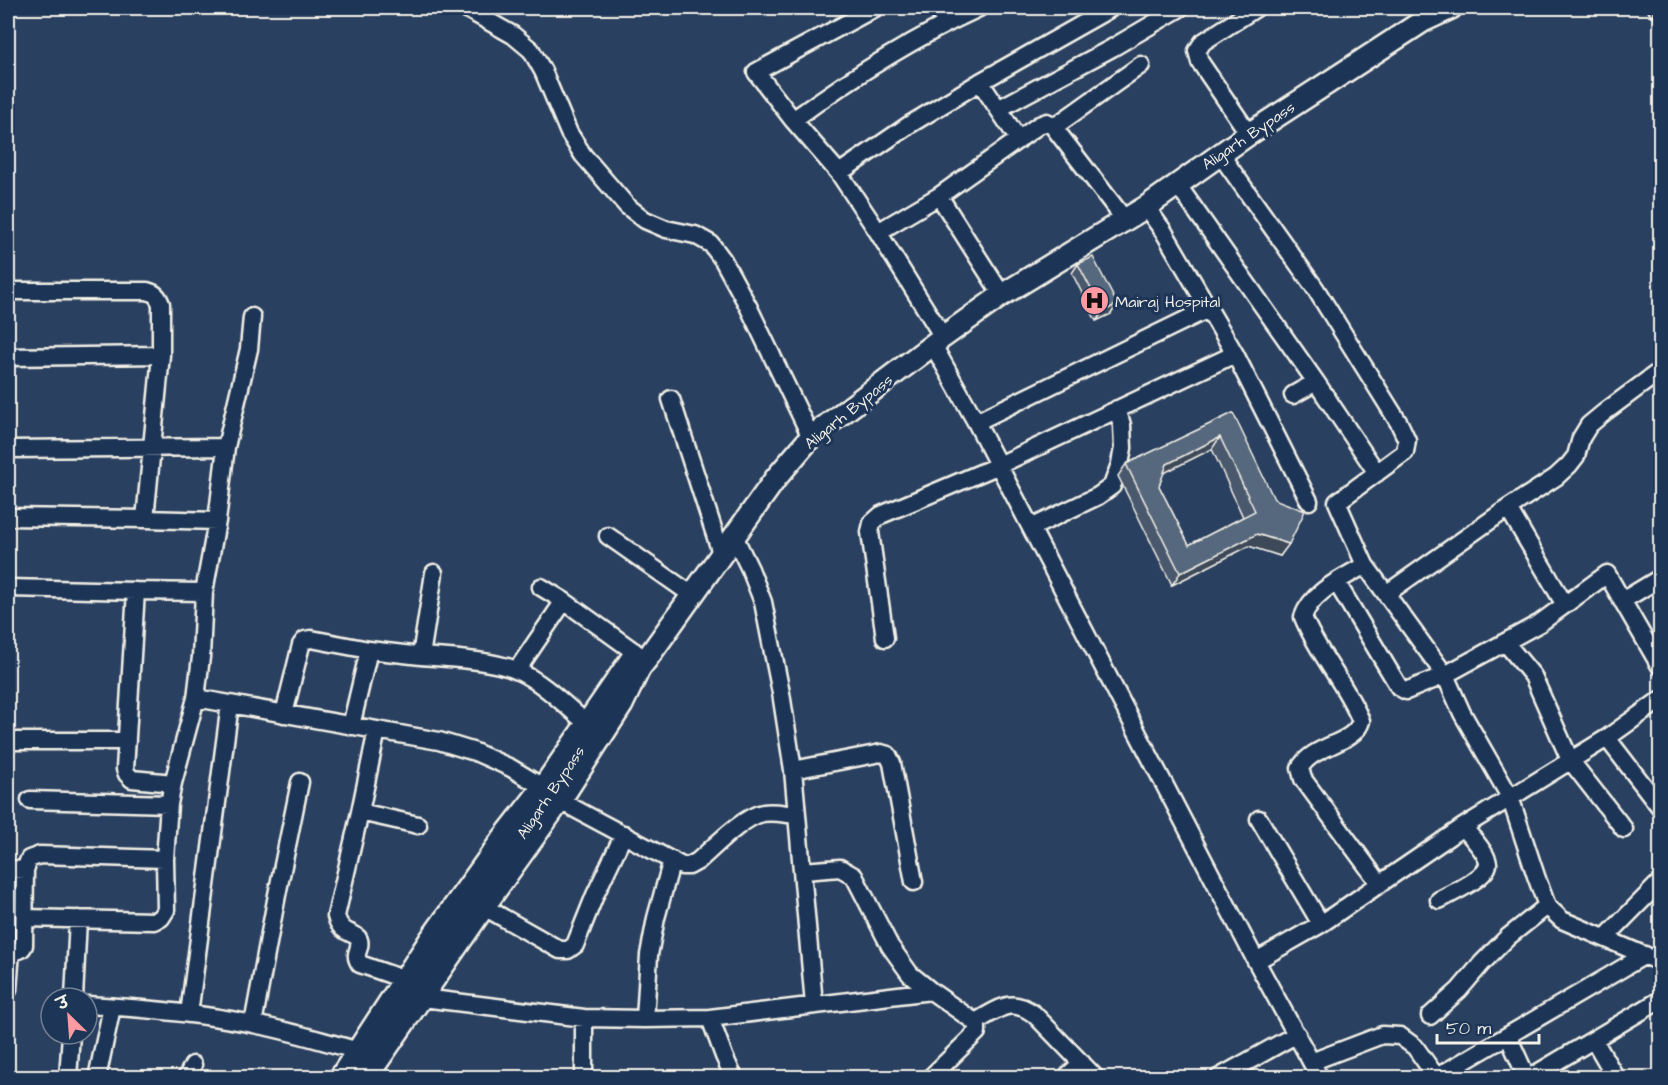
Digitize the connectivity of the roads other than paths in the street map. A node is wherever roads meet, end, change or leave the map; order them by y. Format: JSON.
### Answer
{"nodes":[{"id":1,"x":465,"y":8,"type":"edge"},
{"id":2,"x":875,"y":8,"type":"edge"},
{"id":3,"x":937,"y":8,"type":"edge"},
{"id":4,"x":979,"y":8,"type":"edge"},
{"id":5,"x":1111,"y":8,"type":"edge"},
{"id":6,"x":1180,"y":8,"type":"edge"},
{"id":7,"x":1256,"y":8,"type":"edge"},
{"id":8,"x":1451,"y":8,"type":"edge"},
{"id":9,"x":1161,"y":12,"type":"edge"},
{"id":10,"x":946,"y":23,"type":"junction"},
{"id":11,"x":1141,"y":65,"type":"dead end"},
{"id":12,"x":980,"y":82,"type":"junction"},
{"id":13,"x":998,"y":109,"type":"junction"},
{"id":14,"x":793,"y":120,"type":"junction"},
{"id":15,"x":1054,"y":127,"type":"junction"},
{"id":16,"x":1249,"y":134,"type":"junction"},
{"id":17,"x":1019,"y":140,"type":"junction"},
{"id":18,"x":1220,"y":154,"type":"junction"},
{"id":19,"x":839,"y":173,"type":"junction"},
{"id":20,"x":1177,"y":184,"type":"junction"},
{"id":21,"x":939,"y":196,"type":"junction"},
{"id":22,"x":1146,"y":207,"type":"junction"},
{"id":23,"x":1125,"y":220,"type":"junction"},
{"id":24,"x":878,"y":232,"type":"junction"},
{"id":25,"x":8,"y":291,"type":"edge"},
{"id":26,"x":1002,"y":295,"type":"junction"},
{"id":27,"x":1208,"y":309,"type":"junction"},
{"id":28,"x":252,"y":317,"type":"dead end"},
{"id":29,"x":938,"y":341,"type":"junction"},
{"id":30,"x":1234,"y":354,"type":"junction"},
{"id":31,"x":161,"y":355,"type":"junction"},
{"id":32,"x":8,"y":357,"type":"edge"},
{"id":33,"x":1660,"y":371,"type":"edge"},
{"id":34,"x":1316,"y":382,"type":"junction"},
{"id":35,"x":1293,"y":395,"type":"dead end"},
{"id":36,"x":671,"y":399,"type":"dead end"},
{"id":37,"x":1117,"y":409,"type":"junction"},
{"id":38,"x":976,"y":422,"type":"junction"},
{"id":39,"x":811,"y":437,"type":"junction"},
{"id":40,"x":226,"y":447,"type":"junction"},
{"id":41,"x":8,"y":449,"type":"edge"},
{"id":42,"x":152,"y":449,"type":"junction"},
{"id":43,"x":997,"y":466,"type":"junction"},
{"id":44,"x":1377,"y":473,"type":"junction"},
{"id":45,"x":1309,"y":501,"type":"dead end"},
{"id":46,"x":1508,"y":508,"type":"junction"},
{"id":47,"x":8,"y":517,"type":"edge"},
{"id":48,"x":145,"y":519,"type":"junction"},
{"id":49,"x":217,"y":521,"type":"junction"},
{"id":50,"x":1031,"y":528,"type":"junction"},
{"id":51,"x":608,"y":536,"type":"dead end"},
{"id":52,"x":734,"y":536,"type":"junction"},
{"id":53,"x":721,"y":553,"type":"junction"},
{"id":54,"x":1365,"y":565,"type":"junction"},
{"id":55,"x":434,"y":573,"type":"dead end"},
{"id":56,"x":1660,"y":578,"type":"edge"},
{"id":57,"x":1337,"y":583,"type":"junction"},
{"id":58,"x":542,"y":587,"type":"dead end"},
{"id":59,"x":8,"y":588,"type":"edge"},
{"id":60,"x":136,"y":591,"type":"junction"},
{"id":61,"x":204,"y":592,"type":"junction"},
{"id":62,"x":1386,"y":594,"type":"junction"},
{"id":63,"x":692,"y":595,"type":"junction"},
{"id":64,"x":564,"y":601,"type":"junction"},
{"id":65,"x":1622,"y":601,"type":"junction"},
{"id":66,"x":1565,"y":605,"type":"junction"},
{"id":67,"x":885,"y":638,"type":"dead end"},
{"id":68,"x":1505,"y":642,"type":"junction"},
{"id":69,"x":369,"y":650,"type":"junction"},
{"id":70,"x":420,"y":656,"type":"junction"},
{"id":71,"x":640,"y":656,"type":"junction"},
{"id":72,"x":1660,"y":666,"type":"edge"},
{"id":73,"x":517,"y":670,"type":"junction"},
{"id":74,"x":1445,"y":675,"type":"junction"},
{"id":75,"x":196,"y":698,"type":"junction"},
{"id":76,"x":1660,"y":700,"type":"edge"},
{"id":77,"x":230,"y":704,"type":"junction"},
{"id":78,"x":284,"y":714,"type":"junction"},
{"id":79,"x":585,"y":722,"type":"junction"},
{"id":80,"x":351,"y":726,"type":"junction"},
{"id":81,"x":377,"y":730,"type":"junction"},
{"id":82,"x":1607,"y":738,"type":"junction"},
{"id":83,"x":8,"y":741,"type":"edge"},
{"id":84,"x":127,"y":741,"type":"junction"},
{"id":85,"x":1570,"y":760,"type":"junction"},
{"id":86,"x":793,"y":770,"type":"junction"},
{"id":87,"x":300,"y":782,"type":"dead end"},
{"id":88,"x":173,"y":783,"type":"junction"},
{"id":89,"x":541,"y":786,"type":"junction"},
{"id":90,"x":1510,"y":797,"type":"junction"},
{"id":91,"x":30,"y":800,"type":"dead end"},
{"id":92,"x":562,"y":802,"type":"junction"},
{"id":93,"x":169,"y":804,"type":"junction"},
{"id":94,"x":1660,"y":807,"type":"edge"},
{"id":95,"x":360,"y":812,"type":"junction"},
{"id":96,"x":796,"y":815,"type":"junction"},
{"id":97,"x":1259,"y":819,"type":"dead end"},
{"id":98,"x":418,"y":825,"type":"dead end"},
{"id":99,"x":1463,"y":827,"type":"junction"},
{"id":100,"x":1624,"y":829,"type":"dead end"},
{"id":101,"x":624,"y":834,"type":"junction"},
{"id":102,"x":165,"y":859,"type":"junction"},
{"id":103,"x":672,"y":860,"type":"junction"},
{"id":104,"x":8,"y":869,"type":"edge"},
{"id":105,"x":25,"y":870,"type":"junction"},
{"id":106,"x":803,"y":871,"type":"junction"},
{"id":107,"x":914,"y":882,"type":"dead end"},
{"id":108,"x":1660,"y":882,"type":"edge"},
{"id":109,"x":1380,"y":884,"type":"junction"},
{"id":110,"x":1439,"y":900,"type":"dead end"},
{"id":111,"x":1547,"y":906,"type":"junction"},
{"id":112,"x":486,"y":908,"type":"junction"},
{"id":113,"x":25,"y":918,"type":"junction"},
{"id":114,"x":78,"y":918,"type":"junction"},
{"id":115,"x":1321,"y":924,"type":"junction"},
{"id":116,"x":1605,"y":939,"type":"junction"},
{"id":117,"x":9,"y":950,"type":"edge"},
{"id":118,"x":1653,"y":958,"type":"edge"},
{"id":119,"x":1256,"y":961,"type":"junction"},
{"id":120,"x":403,"y":979,"type":"junction"},
{"id":121,"x":75,"y":986,"type":"edge"},
{"id":122,"x":8,"y":990,"type":"edge"},
{"id":123,"x":931,"y":991,"type":"junction"},
{"id":124,"x":423,"y":998,"type":"junction"},
{"id":125,"x":1660,"y":1000,"type":"edge"},
{"id":126,"x":814,"y":1004,"type":"junction"},
{"id":127,"x":99,"y":1006,"type":"edge"},
{"id":128,"x":112,"y":1007,"type":"junction"},
{"id":129,"x":189,"y":1014,"type":"junction"},
{"id":130,"x":1430,"y":1016,"type":"dead end"},
{"id":131,"x":584,"y":1018,"type":"junction"},
{"id":132,"x":710,"y":1018,"type":"junction"},
{"id":133,"x":645,"y":1019,"type":"junction"},
{"id":134,"x":975,"y":1022,"type":"junction"},
{"id":135,"x":253,"y":1024,"type":"junction"},
{"id":136,"x":1297,"y":1034,"type":"junction"},
{"id":137,"x":1508,"y":1036,"type":"junction"},
{"id":138,"x":1594,"y":1040,"type":"junction"},
{"id":139,"x":70,"y":1046,"type":"edge"},
{"id":140,"x":356,"y":1050,"type":"junction"},
{"id":141,"x":1311,"y":1062,"type":"junction"},
{"id":142,"x":1082,"y":1063,"type":"junction"},
{"id":143,"x":68,"y":1077,"type":"edge"},
{"id":144,"x":98,"y":1077,"type":"edge"},
{"id":145,"x":337,"y":1077,"type":"edge"},
{"id":146,"x":351,"y":1077,"type":"edge"},
{"id":147,"x":369,"y":1077,"type":"edge"},
{"id":148,"x":584,"y":1077,"type":"edge"},
{"id":149,"x":734,"y":1077,"type":"edge"},
{"id":150,"x":930,"y":1077,"type":"edge"},
{"id":151,"x":1065,"y":1077,"type":"edge"},
{"id":152,"x":1096,"y":1077,"type":"edge"},
{"id":153,"x":1218,"y":1077,"type":"edge"},
{"id":154,"x":1320,"y":1077,"type":"edge"},
{"id":155,"x":1437,"y":1077,"type":"edge"},
{"id":156,"x":1528,"y":1077,"type":"edge"},
{"id":157,"x":1616,"y":1077,"type":"edge"}],
"edges":[{"from":1,"to":39,"type":"street"},
{"from":2,"to":14,"type":"street"},
{"from":3,"to":10,"type":"street"},
{"from":4,"to":10,"type":"street"},
{"from":5,"to":12,"type":"street"},
{"from":6,"to":9,"type":"street"},
{"from":7,"to":16,"type":"street"},
{"from":8,"to":16,"type":"main road","name":"Aligarh Bypass"},
{"from":9,"to":13,"type":"street"},
{"from":10,"to":14,"type":"street"},
{"from":11,"to":15,"type":"street"},
{"from":12,"to":13,"type":"street"},
{"from":12,"to":19,"type":"street"},
{"from":13,"to":17,"type":"street"},
{"from":14,"to":19,"type":"street"},
{"from":15,"to":17,"type":"street"},
{"from":15,"to":23,"type":"street"},
{"from":16,"to":18,"type":"main road","name":"Aligarh Bypass"},
{"from":17,"to":21,"type":"street"},
{"from":18,"to":20,"type":"main road","name":"Aligarh Bypass"},
{"from":18,"to":44,"type":"street"},
{"from":19,"to":24,"type":"street"},
{"from":20,"to":22,"type":"main road","name":"Aligarh Bypass"},
{"from":20,"to":34,"type":"street"},
{"from":21,"to":24,"type":"street"},
{"from":21,"to":26,"type":"street"},
{"from":22,"to":23,"type":"main road","name":"Aligarh Bypass"},
{"from":22,"to":27,"type":"street"},
{"from":23,"to":26,"type":"main road","name":"Aligarh Bypass"},
{"from":24,"to":29,"type":"street"},
{"from":25,"to":31,"type":"street"},
{"from":26,"to":29,"type":"main road","name":"Aligarh Bypass"},
{"from":27,"to":30,"type":"street"},
{"from":27,"to":38,"type":"street"},
{"from":28,"to":40,"type":"street"},
{"from":29,"to":38,"type":"street"},
{"from":29,"to":39,"type":"main road","name":"Aligarh Bypass"},
{"from":30,"to":37,"type":"street"},
{"from":30,"to":45,"type":"street"},
{"from":31,"to":32,"type":"street"},
{"from":31,"to":42,"type":"street"},
{"from":33,"to":46,"type":"street"},
{"from":34,"to":35,"type":"street"},
{"from":34,"to":44,"type":"street"},
{"from":36,"to":53,"type":"street"},
{"from":37,"to":43,"type":"street"},
{"from":37,"to":50,"type":"street"},
{"from":38,"to":43,"type":"street"},
{"from":39,"to":52,"type":"main road","name":"Aligarh Bypass"},
{"from":40,"to":42,"type":"street"},
{"from":40,"to":49,"type":"street"},
{"from":41,"to":42,"type":"street"},
{"from":42,"to":48,"type":"street"},
{"from":43,"to":50,"type":"street"},
{"from":43,"to":67,"type":"street"},
{"from":44,"to":54,"type":"street"},
{"from":46,"to":62,"type":"street"},
{"from":46,"to":66,"type":"street"},
{"from":47,"to":48,"type":"street"},
{"from":48,"to":49,"type":"street"},
{"from":49,"to":61,"type":"street"},
{"from":50,"to":119,"type":"street"},
{"from":51,"to":63,"type":"street"},
{"from":52,"to":53,"type":"main road","name":"Aligarh Bypass"},
{"from":52,"to":86,"type":"street"},
{"from":53,"to":63,"type":"main road","name":"Aligarh Bypass"},
{"from":54,"to":57,"type":"street"},
{"from":54,"to":62,"type":"street"},
{"from":55,"to":70,"type":"street"},
{"from":56,"to":65,"type":"street"},
{"from":57,"to":74,"type":"street"},
{"from":57,"to":109,"type":"street"},
{"from":58,"to":64,"type":"street"},
{"from":59,"to":60,"type":"street"},
{"from":60,"to":61,"type":"street"},
{"from":60,"to":84,"type":"street"},
{"from":61,"to":75,"type":"street"},
{"from":62,"to":74,"type":"street"},
{"from":63,"to":71,"type":"main road","name":"Aligarh Bypass"},
{"from":64,"to":71,"type":"street"},
{"from":64,"to":73,"type":"street"},
{"from":65,"to":66,"type":"street"},
{"from":65,"to":72,"type":"street"},
{"from":66,"to":68,"type":"street"},
{"from":68,"to":74,"type":"street"},
{"from":68,"to":85,"type":"street"},
{"from":69,"to":70,"type":"street"},
{"from":69,"to":78,"type":"street"},
{"from":69,"to":80,"type":"street"},
{"from":70,"to":73,"type":"street"},
{"from":71,"to":79,"type":"street"},
{"from":71,"to":92,"type":"street"},
{"from":71,"to":146,"type":"main road","name":"Aligarh Bypass"},
{"from":73,"to":79,"type":"street"},
{"from":74,"to":90,"type":"street"},
{"from":75,"to":77,"type":"street"},
{"from":75,"to":88,"type":"street"},
{"from":76,"to":82,"type":"street"},
{"from":77,"to":78,"type":"street"},
{"from":77,"to":129,"type":"street"},
{"from":78,"to":80,"type":"street"},
{"from":79,"to":89,"type":"street"},
{"from":80,"to":81,"type":"street"},
{"from":81,"to":89,"type":"street"},
{"from":81,"to":95,"type":"street"},
{"from":82,"to":85,"type":"street"},
{"from":82,"to":94,"type":"street"},
{"from":83,"to":84,"type":"street"},
{"from":84,"to":88,"type":"street"},
{"from":85,"to":90,"type":"street"},
{"from":85,"to":100,"type":"street"},
{"from":86,"to":96,"type":"street"},
{"from":86,"to":107,"type":"street"},
{"from":87,"to":135,"type":"street"},
{"from":88,"to":93,"type":"street"},
{"from":89,"to":120,"type":"street"},
{"from":90,"to":99,"type":"street"},
{"from":90,"to":111,"type":"street"},
{"from":91,"to":93,"type":"street"},
{"from":92,"to":101,"type":"street"},
{"from":92,"to":112,"type":"street"},
{"from":93,"to":102,"type":"street"},
{"from":95,"to":98,"type":"street"},
{"from":95,"to":120,"type":"street"},
{"from":96,"to":103,"type":"street"},
{"from":96,"to":106,"type":"street"},
{"from":97,"to":115,"type":"street"},
{"from":99,"to":109,"type":"street"},
{"from":99,"to":110,"type":"street"},
{"from":101,"to":103,"type":"street"},
{"from":101,"to":112,"type":"street"},
{"from":102,"to":105,"type":"street"},
{"from":102,"to":114,"type":"street"},
{"from":103,"to":133,"type":"street"},
{"from":104,"to":105,"type":"street"},
{"from":105,"to":113,"type":"street"},
{"from":106,"to":123,"type":"street"},
{"from":106,"to":126,"type":"street"},
{"from":108,"to":116,"type":"street"},
{"from":109,"to":115,"type":"street"},
{"from":111,"to":116,"type":"street"},
{"from":111,"to":130,"type":"street"},
{"from":112,"to":124,"type":"street"},
{"from":113,"to":114,"type":"street"},
{"from":113,"to":117,"type":"street"},
{"from":114,"to":121,"type":"street"},
{"from":115,"to":119,"type":"street"},
{"from":116,"to":118,"type":"street"},
{"from":117,"to":122,"type":"street"},
{"from":118,"to":137,"type":"street"},
{"from":119,"to":136,"type":"street"},
{"from":120,"to":140,"type":"street"},
{"from":123,"to":126,"type":"street"},
{"from":123,"to":134,"type":"street"},
{"from":124,"to":131,"type":"street"},
{"from":124,"to":147,"type":"street"},
{"from":125,"to":138,"type":"street"},
{"from":126,"to":132,"type":"street"},
{"from":127,"to":128,"type":"street"},
{"from":128,"to":129,"type":"street"},
{"from":128,"to":144,"type":"street"},
{"from":129,"to":135,"type":"street"},
{"from":131,"to":133,"type":"street"},
{"from":131,"to":148,"type":"street"},
{"from":132,"to":133,"type":"street"},
{"from":132,"to":149,"type":"street"},
{"from":134,"to":142,"type":"street"},
{"from":134,"to":150,"type":"street"},
{"from":135,"to":140,"type":"street"},
{"from":136,"to":141,"type":"street"},
{"from":136,"to":153,"type":"street"},
{"from":137,"to":155,"type":"street"},
{"from":137,"to":156,"type":"street"},
{"from":138,"to":156,"type":"street"},
{"from":138,"to":157,"type":"street"},
{"from":139,"to":143,"type":"street"},
{"from":140,"to":145,"type":"street"},
{"from":141,"to":154,"type":"street"},
{"from":141,"to":155,"type":"street"},
{"from":142,"to":151,"type":"street"},
{"from":142,"to":152,"type":"street"}]}
